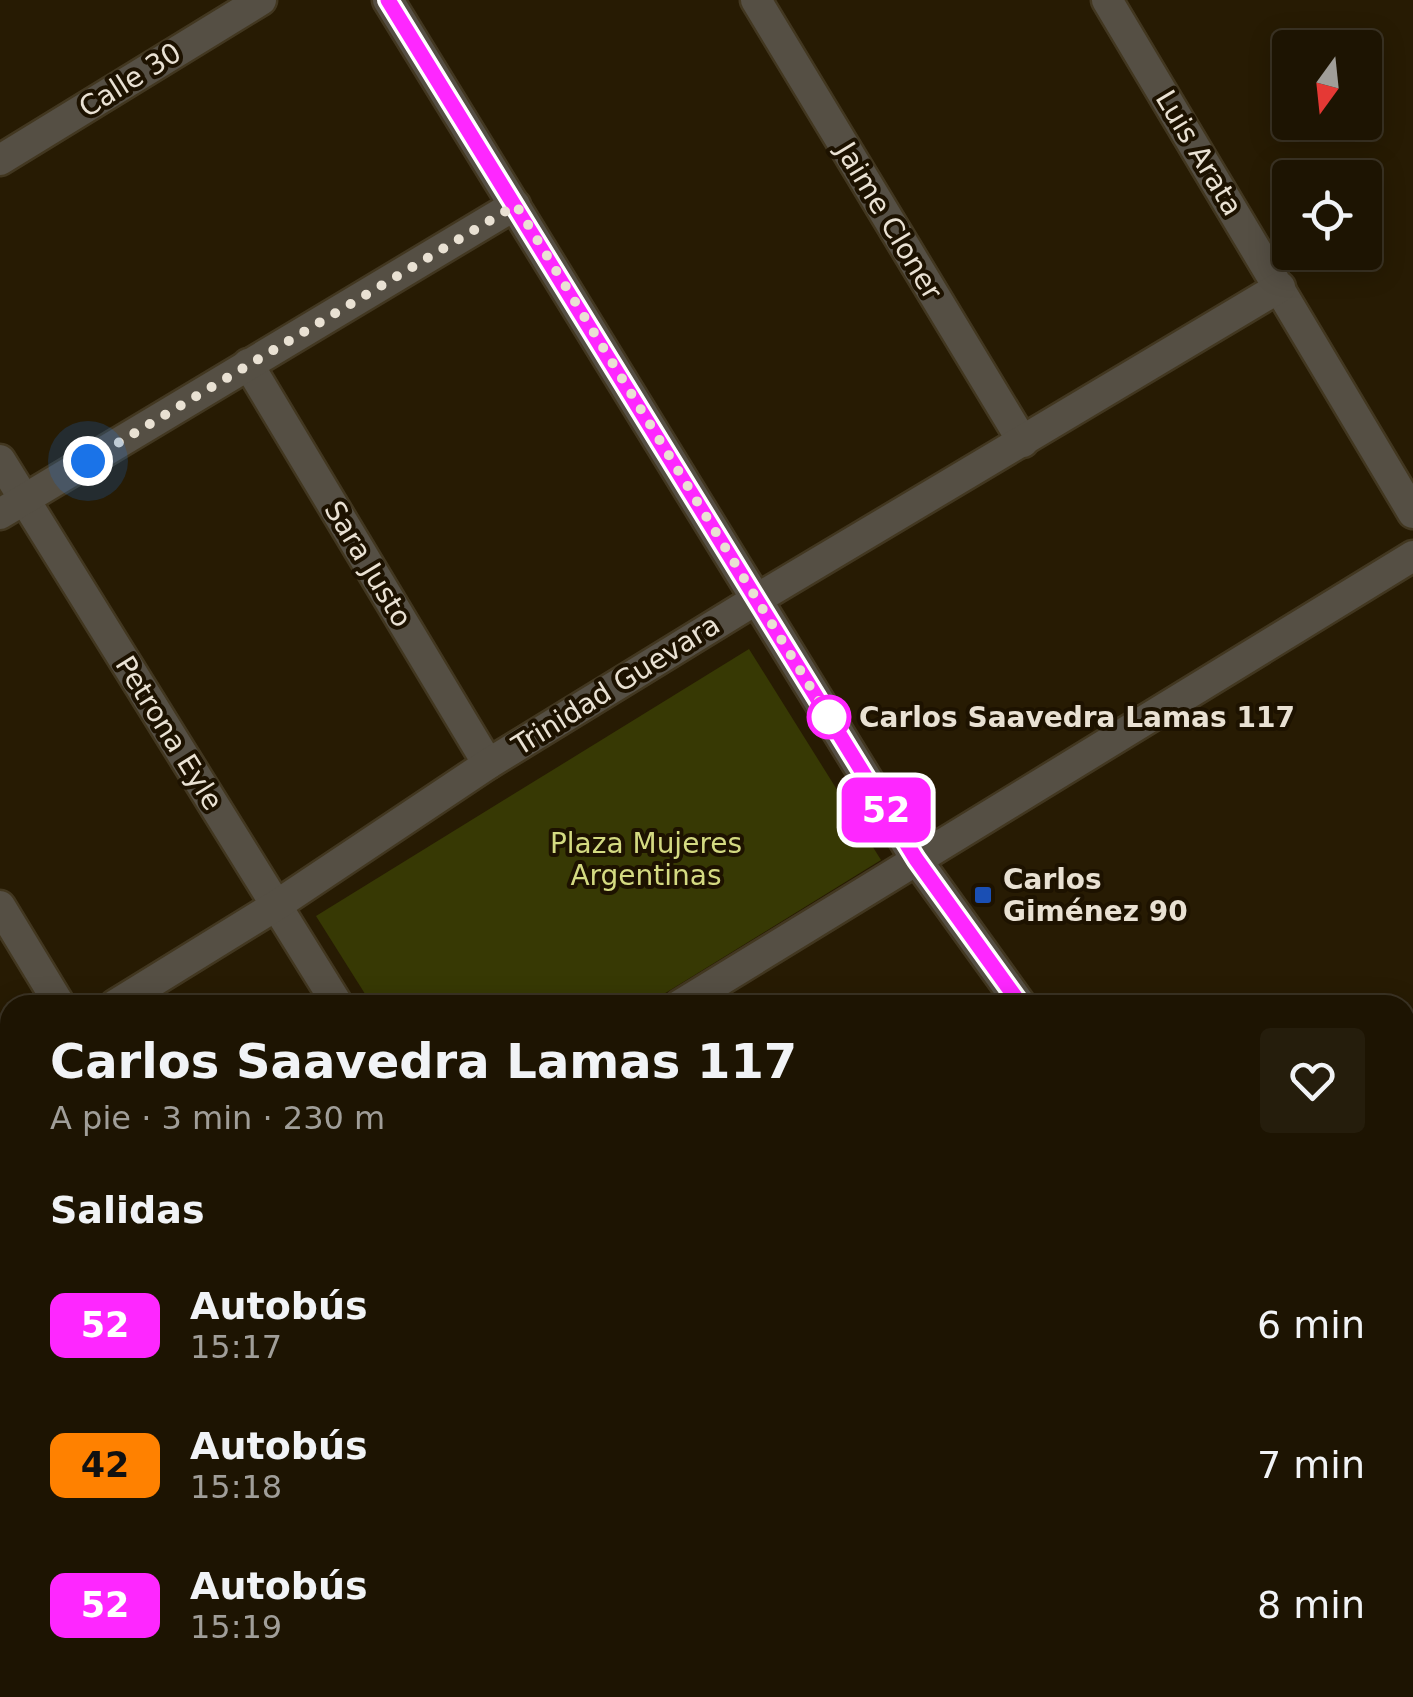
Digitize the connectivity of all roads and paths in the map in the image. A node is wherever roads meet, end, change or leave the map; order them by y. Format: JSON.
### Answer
{"nodes":[{"id":1,"x":260,"y":0,"type":"edge"},
{"id":2,"x":388,"y":0,"type":"edge"},
{"id":3,"x":756,"y":0,"type":"edge"},
{"id":4,"x":1107,"y":0,"type":"edge"},
{"id":5,"x":0,"y":160,"type":"edge"},
{"id":6,"x":516,"y":205,"type":"junction"},
{"id":7,"x":1280,"y":288,"type":"junction"},
{"id":8,"x":248,"y":364,"type":"junction"},
{"id":9,"x":1023,"y":442,"type":"junction"},
{"id":10,"x":0,"y":460,"type":"edge"},
{"id":11,"x":12,"y":507,"type":"edge"},
{"id":12,"x":1413,"y":513,"type":"edge"},
{"id":13,"x":1413,"y":556,"type":"edge"},
{"id":14,"x":756,"y":599,"type":"junction"},
{"id":15,"x":488,"y":764,"type":"junction"},
{"id":16,"x":916,"y":859,"type":"junction"},
{"id":17,"x":277,"y":905,"type":"junction"},
{"id":18,"x":0,"y":906,"type":"edge"},
{"id":19,"x":54,"y":995,"type":"edge"},
{"id":20,"x":130,"y":995,"type":"edge"},
{"id":21,"x":332,"y":995,"type":"edge"},
{"id":22,"x":696,"y":995,"type":"edge"},
{"id":23,"x":1014,"y":995,"type":"edge"}],
"edges":[{"from":1,"to":5,"type":"street","name":"Calle 30"},
{"from":2,"to":6,"type":"street"},
{"from":3,"to":9,"type":"street","name":"Jaime Cloner"},
{"from":4,"to":7,"type":"street","name":"Luis Arata"},
{"from":6,"to":8,"type":"street"},
{"from":6,"to":14,"type":"street"},
{"from":7,"to":9,"type":"street","name":"Trinidad Guevara"},
{"from":7,"to":12,"type":"street","name":"Luis Arata"},
{"from":8,"to":11,"type":"street"},
{"from":8,"to":15,"type":"street","name":"Sara Justo"},
{"from":9,"to":14,"type":"street","name":"Trinidad Guevara"},
{"from":10,"to":11,"type":"street","name":"Petrona Eyle"},
{"from":11,"to":17,"type":"street","name":"Petrona Eyle"},
{"from":13,"to":16,"type":"street"},
{"from":14,"to":15,"type":"street","name":"Trinidad Guevara"},
{"from":14,"to":16,"type":"street"},
{"from":15,"to":17,"type":"street","name":"Trinidad Guevara"},
{"from":16,"to":22,"type":"street"},
{"from":16,"to":23,"type":"street"},
{"from":17,"to":20,"type":"street","name":"Trinidad Guevara"},
{"from":17,"to":21,"type":"street","name":"Petrona Eyle"},
{"from":18,"to":19,"type":"street"}]}
